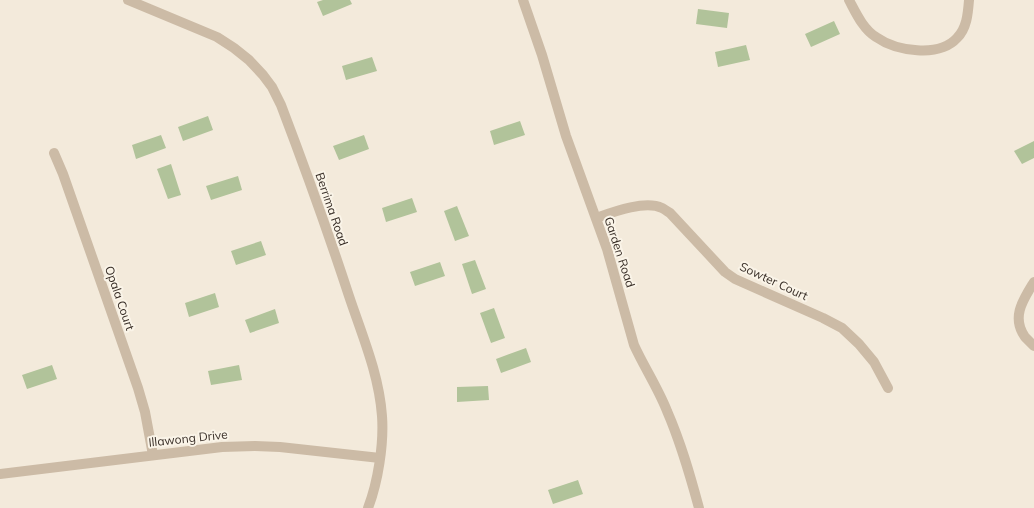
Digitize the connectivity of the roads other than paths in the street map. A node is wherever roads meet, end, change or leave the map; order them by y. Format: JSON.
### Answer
{"nodes":[{"id":1,"x":128,"y":0,"type":"edge"},
{"id":2,"x":523,"y":0,"type":"edge"},
{"id":3,"x":849,"y":0,"type":"edge"},
{"id":4,"x":969,"y":0,"type":"edge"},
{"id":5,"x":54,"y":153,"type":"dead end"},
{"id":6,"x":596,"y":218,"type":"junction"},
{"id":7,"x":1034,"y":282,"type":"edge"},
{"id":8,"x":1034,"y":346,"type":"edge"},
{"id":9,"x":888,"y":388,"type":"dead end"},
{"id":10,"x":153,"y":454,"type":"junction"},
{"id":11,"x":380,"y":458,"type":"junction"},
{"id":12,"x":0,"y":474,"type":"edge"},
{"id":13,"x":368,"y":508,"type":"edge"},
{"id":14,"x":699,"y":508,"type":"edge"}],
"edges":[{"from":1,"to":11,"type":"street","name":"Berrima Road"},
{"from":2,"to":6,"type":"street","name":"Garden Road"},
{"from":3,"to":4,"type":"street"},
{"from":5,"to":10,"type":"street","name":"Opala Court"},
{"from":6,"to":9,"type":"street","name":"Sowter Court"},
{"from":6,"to":14,"type":"street","name":"Garden Road"},
{"from":7,"to":8,"type":"street"},
{"from":10,"to":11,"type":"street","name":"Illawong Drive"},
{"from":10,"to":12,"type":"street","name":"Illawong Drive"},
{"from":11,"to":13,"type":"street","name":"Berrima Road"}]}
